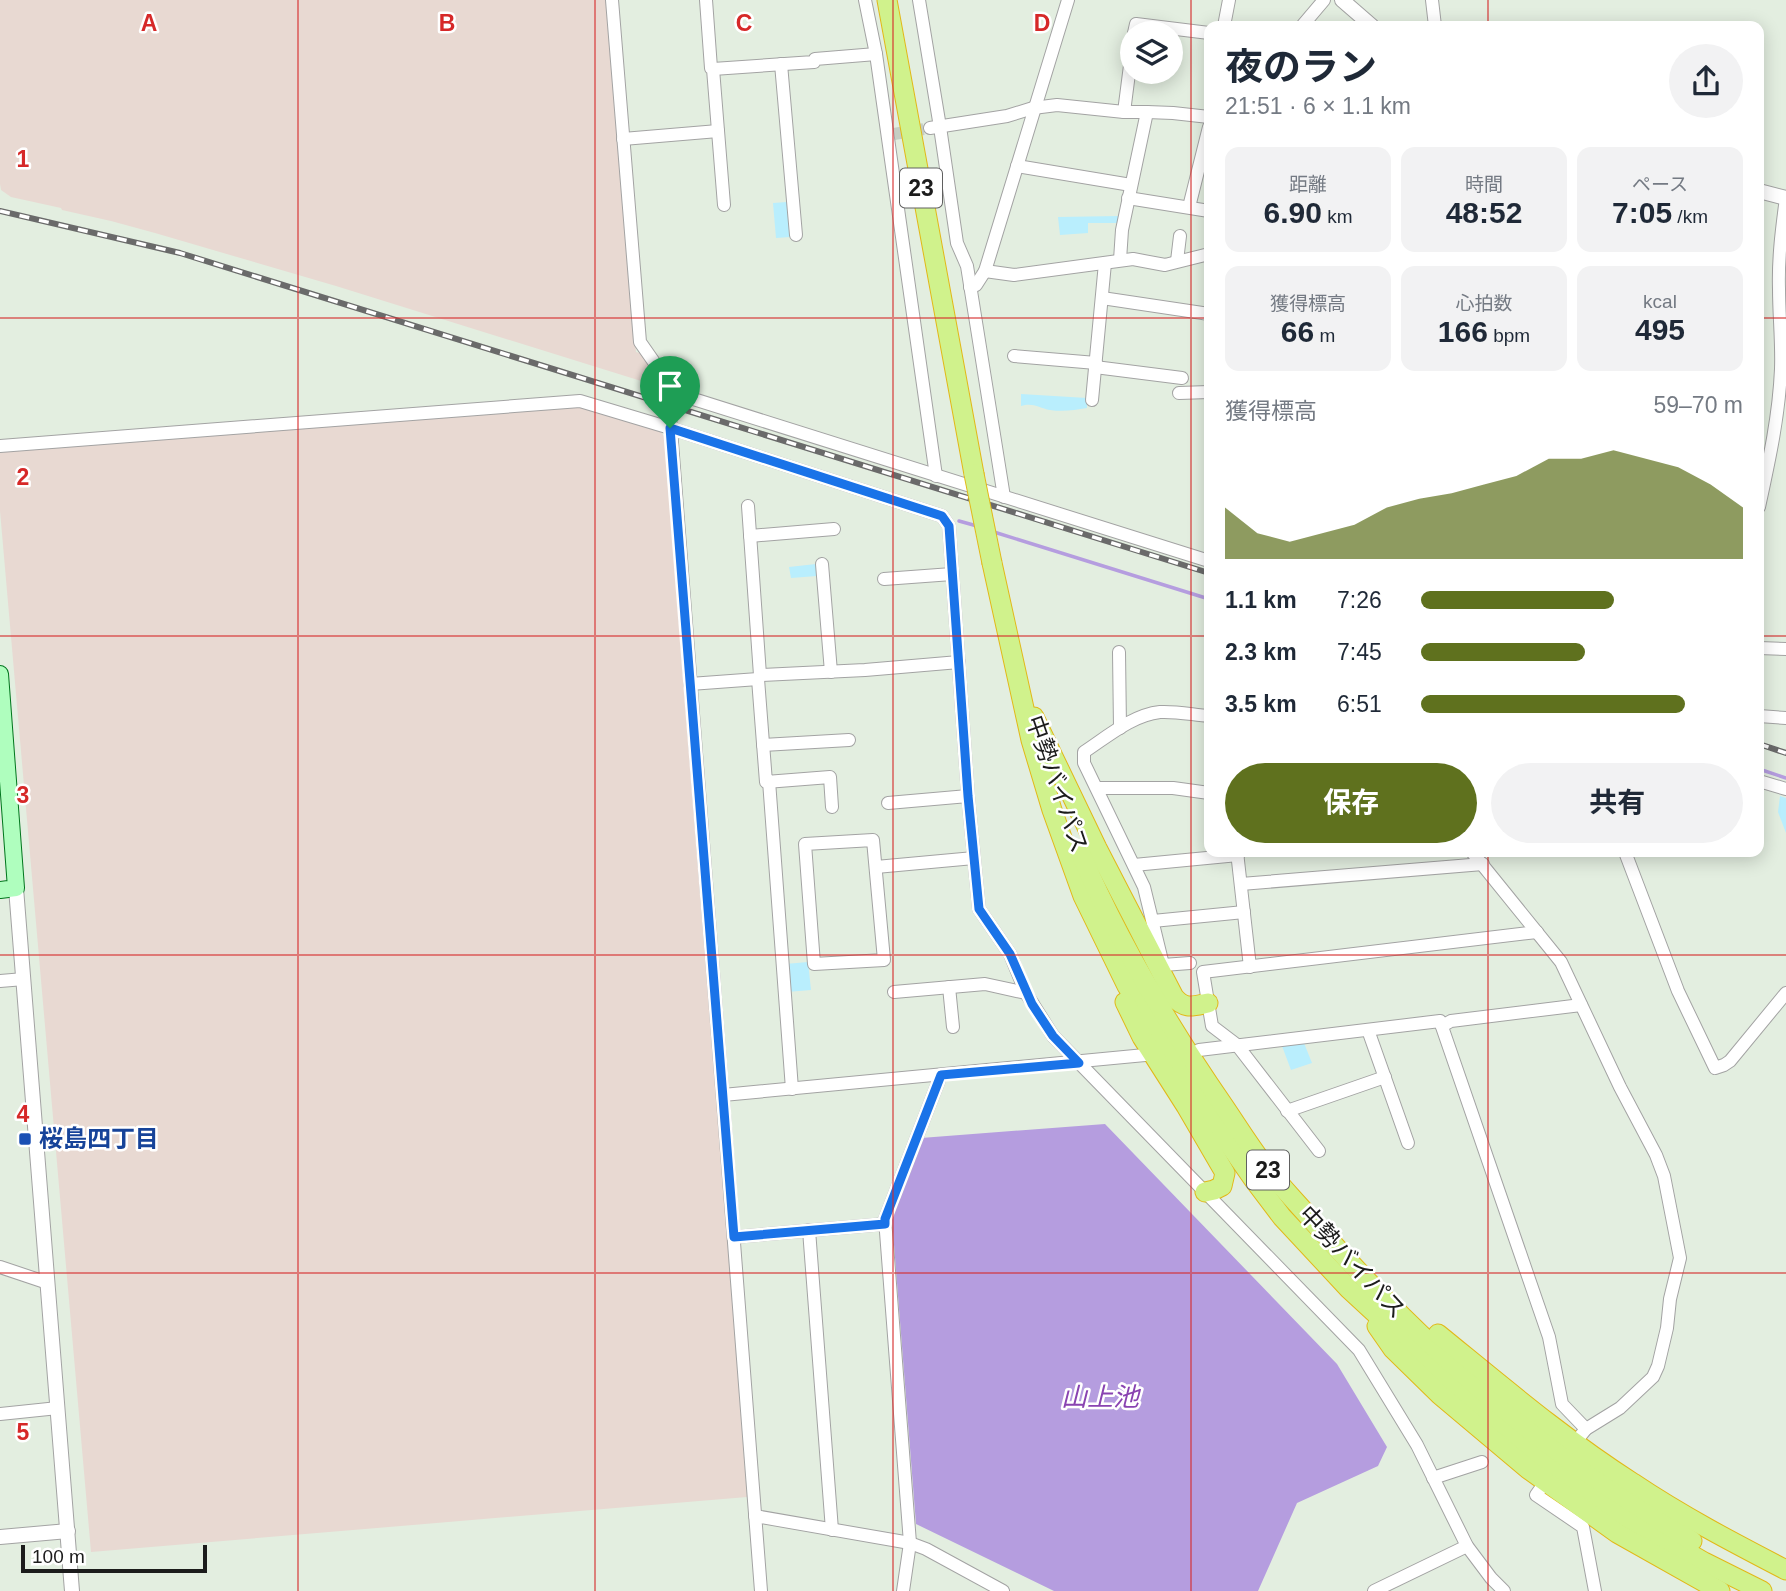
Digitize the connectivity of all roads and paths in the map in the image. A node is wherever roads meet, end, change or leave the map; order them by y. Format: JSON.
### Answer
{"nodes":[{"id":1,"x":612,"y":0,"type":"edge"},
{"id":2,"x":706,"y":0,"type":"edge"},
{"id":3,"x":865,"y":0,"type":"edge"},
{"id":4,"x":887,"y":0,"type":"edge"},
{"id":5,"x":919,"y":0,"type":"edge"},
{"id":6,"x":1068,"y":0,"type":"edge"},
{"id":7,"x":1229,"y":0,"type":"edge"},
{"id":8,"x":1324,"y":0,"type":"edge"},
{"id":9,"x":1342,"y":0,"type":"edge"},
{"id":10,"x":1432,"y":0,"type":"edge"},
{"id":11,"x":1225,"y":21,"type":"edge"},
{"id":12,"x":1306,"y":21,"type":"edge"},
{"id":13,"x":1365,"y":21,"type":"edge"},
{"id":14,"x":1434,"y":21,"type":"edge"},
{"id":15,"x":1183,"y":30,"type":"edge"},
{"id":16,"x":1204,"y":32,"type":"edge"},
{"id":17,"x":876,"y":54,"type":"junction"},
{"id":18,"x":782,"y":64,"type":"junction"},
{"id":19,"x":713,"y":69,"type":"junction"},
{"id":20,"x":1128,"y":84,"type":"edge"},
{"id":21,"x":1033,"y":108,"type":"junction"},
{"id":22,"x":1124,"y":111,"type":"junction"},
{"id":23,"x":1147,"y":112,"type":"junction"},
{"id":24,"x":1204,"y":116,"type":"edge"},
{"id":25,"x":935,"y":127,"type":"junction"},
{"id":26,"x":718,"y":131,"type":"junction"},
{"id":27,"x":623,"y":139,"type":"junction"},
{"id":28,"x":1204,"y":147,"type":"edge"},
{"id":29,"x":1017,"y":166,"type":"junction"},
{"id":30,"x":1129,"y":191,"type":"junction"},
{"id":31,"x":1764,"y":192,"type":"edge"},
{"id":32,"x":1786,"y":198,"type":"edge"},
{"id":33,"x":724,"y":205,"type":"dead end"},
{"id":34,"x":1189,"y":207,"type":"junction"},
{"id":35,"x":1204,"y":210,"type":"edge"},
{"id":36,"x":796,"y":235,"type":"dead end"},
{"id":37,"x":1180,"y":236,"type":"dead end"},
{"id":38,"x":1204,"y":255,"type":"edge"},
{"id":39,"x":1120,"y":260,"type":"junction"},
{"id":40,"x":1177,"y":261,"type":"junction"},
{"id":41,"x":1105,"y":263,"type":"junction"},
{"id":42,"x":985,"y":271,"type":"junction"},
{"id":43,"x":970,"y":287,"type":"junction"},
{"id":44,"x":1101,"y":298,"type":"junction"},
{"id":45,"x":1204,"y":313,"type":"edge"},
{"id":46,"x":1014,"y":356,"type":"dead end"},
{"id":47,"x":1095,"y":365,"type":"junction"},
{"id":48,"x":1182,"y":378,"type":"dead end"},
{"id":49,"x":668,"y":391,"type":"junction"},
{"id":50,"x":1204,"y":392,"type":"edge"},
{"id":51,"x":1180,"y":393,"type":"dead end"},
{"id":52,"x":1092,"y":400,"type":"dead end"},
{"id":53,"x":670,"y":428,"type":"junction"},
{"id":54,"x":0,"y":446,"type":"edge"},
{"id":55,"x":936,"y":476,"type":"junction"},
{"id":56,"x":1764,"y":484,"type":"edge"},
{"id":57,"x":1004,"y":498,"type":"junction"},
{"id":58,"x":748,"y":506,"type":"dead end"},
{"id":59,"x":834,"y":528,"type":"dead end"},
{"id":60,"x":750,"y":537,"type":"junction"},
{"id":61,"x":1204,"y":559,"type":"edge"},
{"id":62,"x":822,"y":564,"type":"dead end"},
{"id":63,"x":952,"y":574,"type":"junction"},
{"id":64,"x":884,"y":579,"type":"dead end"},
{"id":65,"x":1012,"y":648,"type":"junction"},
{"id":66,"x":1764,"y":648,"type":"edge"},
{"id":67,"x":1786,"y":649,"type":"edge"},
{"id":68,"x":1119,"y":652,"type":"dead end"},
{"id":69,"x":959,"y":662,"type":"junction"},
{"id":70,"x":831,"y":672,"type":"junction"},
{"id":71,"x":759,"y":677,"type":"junction"},
{"id":72,"x":690,"y":684,"type":"junction"},
{"id":73,"x":0,"y":685,"type":"edge"},
{"id":74,"x":1031,"y":710,"type":"junction"},
{"id":75,"x":1204,"y":716,"type":"edge"},
{"id":76,"x":1764,"y":716,"type":"edge"},
{"id":77,"x":1786,"y":718,"type":"edge"},
{"id":78,"x":1120,"y":728,"type":"junction"},
{"id":79,"x":849,"y":740,"type":"dead end"},
{"id":80,"x":763,"y":745,"type":"junction"},
{"id":81,"x":769,"y":781,"type":"junction"},
{"id":82,"x":1764,"y":782,"type":"edge"},
{"id":83,"x":1097,"y":788,"type":"junction"},
{"id":84,"x":1786,"y":789,"type":"edge"},
{"id":85,"x":1204,"y":792,"type":"edge"},
{"id":86,"x":968,"y":796,"type":"junction"},
{"id":87,"x":888,"y":803,"type":"dead end"},
{"id":88,"x":832,"y":807,"type":"dead end"},
{"id":89,"x":1204,"y":857,"type":"edge"},
{"id":90,"x":1238,"y":857,"type":"edge"},
{"id":91,"x":1477,"y":857,"type":"edge"},
{"id":92,"x":1627,"y":857,"type":"edge"},
{"id":93,"x":974,"y":858,"type":"junction"},
{"id":94,"x":1483,"y":864,"type":"junction"},
{"id":95,"x":1134,"y":865,"type":"junction"},
{"id":96,"x":876,"y":867,"type":"junction"},
{"id":97,"x":1241,"y":884,"type":"junction"},
{"id":98,"x":8,"y":889,"type":"edge"},
{"id":99,"x":1244,"y":912,"type":"junction"},
{"id":100,"x":1094,"y":917,"type":"junction"},
{"id":101,"x":1153,"y":921,"type":"junction"},
{"id":102,"x":1536,"y":932,"type":"junction"},
{"id":103,"x":1190,"y":963,"type":"dead end"},
{"id":104,"x":1250,"y":967,"type":"junction"},
{"id":105,"x":24,"y":979,"type":"junction"},
{"id":106,"x":0,"y":981,"type":"edge"},
{"id":107,"x":949,"y":987,"type":"junction"},
{"id":108,"x":894,"y":992,"type":"dead end"},
{"id":109,"x":1026,"y":993,"type":"junction"},
{"id":110,"x":1786,"y":993,"type":"edge"},
{"id":111,"x":1208,"y":1003,"type":"junction"},
{"id":112,"x":1581,"y":1005,"type":"junction"},
{"id":113,"x":1442,"y":1026,"type":"junction"},
{"id":114,"x":953,"y":1027,"type":"dead end"},
{"id":115,"x":1368,"y":1030,"type":"junction"},
{"id":116,"x":1237,"y":1045,"type":"junction"},
{"id":117,"x":1199,"y":1049,"type":"dead end"},
{"id":118,"x":1145,"y":1055,"type":"dead end"},
{"id":119,"x":1079,"y":1063,"type":"junction"},
{"id":120,"x":941,"y":1075,"type":"junction"},
{"id":121,"x":1385,"y":1077,"type":"junction"},
{"id":122,"x":792,"y":1089,"type":"junction"},
{"id":123,"x":723,"y":1095,"type":"junction"},
{"id":124,"x":1287,"y":1111,"type":"junction"},
{"id":125,"x":1408,"y":1143,"type":"dead end"},
{"id":126,"x":1319,"y":1151,"type":"dead end"},
{"id":127,"x":1205,"y":1192,"type":"junction"},
{"id":128,"x":885,"y":1224,"type":"junction"},
{"id":129,"x":809,"y":1230,"type":"junction"},
{"id":130,"x":734,"y":1237,"type":"junction"},
{"id":131,"x":1352,"y":1266,"type":"junction"},
{"id":132,"x":0,"y":1267,"type":"edge"},
{"id":133,"x":48,"y":1283,"type":"junction"},
{"id":134,"x":1349,"y":1289,"type":"junction"},
{"id":135,"x":58,"y":1408,"type":"junction"},
{"id":136,"x":0,"y":1414,"type":"edge"},
{"id":137,"x":1586,"y":1429,"type":"junction"},
{"id":138,"x":1577,"y":1440,"type":"dead end"},
{"id":139,"x":1482,"y":1462,"type":"dead end"},
{"id":140,"x":1433,"y":1478,"type":"junction"},
{"id":141,"x":1541,"y":1488,"type":"dead end"},
{"id":142,"x":755,"y":1516,"type":"junction"},
{"id":143,"x":832,"y":1530,"type":"junction"},
{"id":144,"x":68,"y":1531,"type":"junction"},
{"id":145,"x":2,"y":1538,"type":"edge"},
{"id":146,"x":910,"y":1544,"type":"junction"},
{"id":147,"x":1467,"y":1546,"type":"junction"},
{"id":148,"x":1707,"y":1557,"type":"junction"},
{"id":149,"x":1786,"y":1570,"type":"edge"},
{"id":150,"x":1395,"y":1581,"type":"junction"},
{"id":151,"x":72,"y":1591,"type":"edge"},
{"id":152,"x":761,"y":1591,"type":"edge"},
{"id":153,"x":903,"y":1591,"type":"edge"},
{"id":154,"x":1003,"y":1591,"type":"edge"},
{"id":155,"x":1374,"y":1591,"type":"edge"},
{"id":156,"x":1405,"y":1591,"type":"edge"},
{"id":157,"x":1504,"y":1591,"type":"edge"},
{"id":158,"x":1595,"y":1591,"type":"edge"},
{"id":159,"x":1720,"y":1591,"type":"edge"},
{"id":160,"x":1762,"y":1591,"type":"edge"},
{"id":161,"x":1781,"y":1591,"type":"edge"}],
"edges":[{"from":1,"to":27,"type":"street"},
{"from":2,"to":19,"type":"street"},
{"from":3,"to":17,"type":"street"},
{"from":4,"to":65,"type":"highway","name":"中勢バイパス","number":"23","bridge":true},
{"from":5,"to":25,"type":"street"},
{"from":6,"to":21,"type":"street"},
{"from":7,"to":11,"type":"street"},
{"from":8,"to":12,"type":"street"},
{"from":9,"to":13,"type":"street"},
{"from":10,"to":14,"type":"street"},
{"from":15,"to":16,"type":"street"},
{"from":17,"to":18,"type":"street"},
{"from":17,"to":55,"type":"street"},
{"from":18,"to":19,"type":"street"},
{"from":18,"to":36,"type":"street"},
{"from":19,"to":26,"type":"street"},
{"from":20,"to":22,"type":"street"},
{"from":21,"to":22,"type":"street"},
{"from":21,"to":25,"type":"street"},
{"from":21,"to":29,"type":"street"},
{"from":22,"to":23,"type":"street"},
{"from":23,"to":24,"type":"street"},
{"from":23,"to":30,"type":"street"},
{"from":25,"to":43,"type":"street"},
{"from":26,"to":27,"type":"street"},
{"from":26,"to":33,"type":"street"},
{"from":27,"to":49,"type":"street"},
{"from":28,"to":34,"type":"street"},
{"from":29,"to":30,"type":"street"},
{"from":29,"to":42,"type":"street"},
{"from":30,"to":34,"type":"street"},
{"from":30,"to":39,"type":"street"},
{"from":31,"to":32,"type":"street"},
{"from":32,"to":56,"type":"street"},
{"from":34,"to":35,"type":"street"},
{"from":37,"to":40,"type":"street"},
{"from":38,"to":40,"type":"street"},
{"from":39,"to":40,"type":"street"},
{"from":39,"to":41,"type":"street"},
{"from":41,"to":42,"type":"street"},
{"from":41,"to":44,"type":"street"},
{"from":42,"to":43,"type":"street"},
{"from":43,"to":57,"type":"street"},
{"from":44,"to":45,"type":"street"},
{"from":44,"to":47,"type":"street"},
{"from":46,"to":47,"type":"street"},
{"from":47,"to":48,"type":"street"},
{"from":47,"to":52,"type":"street"},
{"from":49,"to":53,"type":"street"},
{"from":49,"to":55,"type":"street"},
{"from":50,"to":51,"type":"street"},
{"from":53,"to":54,"type":"street"},
{"from":53,"to":63,"type":"street"},
{"from":53,"to":72,"type":"street"},
{"from":55,"to":57,"type":"street"},
{"from":57,"to":61,"type":"street"},
{"from":58,"to":60,"type":"street"},
{"from":59,"to":60,"type":"street"},
{"from":60,"to":71,"type":"street"},
{"from":62,"to":70,"type":"street"},
{"from":63,"to":64,"type":"street"},
{"from":63,"to":69,"type":"street"},
{"from":65,"to":74,"type":"highway","name":"中勢バイパス","number":"23"},
{"from":65,"to":100,"type":"highway","name":"中勢バイパス","number":"23"},
{"from":66,"to":67,"type":"street"},
{"from":68,"to":78,"type":"street"},
{"from":69,"to":70,"type":"street"},
{"from":69,"to":86,"type":"street"},
{"from":70,"to":71,"type":"street"},
{"from":71,"to":72,"type":"street"},
{"from":71,"to":80,"type":"street"},
{"from":72,"to":123,"type":"street"},
{"from":73,"to":98,"type":"main road"},
{"from":74,"to":111,"type":"highway"},
{"from":74,"to":131,"type":"highway","name":"中勢バイパス","number":"23"},
{"from":75,"to":78,"type":"street"},
{"from":76,"to":77,"type":"street"},
{"from":78,"to":83,"type":"street"},
{"from":79,"to":80,"type":"street"},
{"from":80,"to":81,"type":"street"},
{"from":81,"to":88,"type":"street"},
{"from":81,"to":122,"type":"street"},
{"from":82,"to":84,"type":"street"},
{"from":83,"to":85,"type":"street"},
{"from":83,"to":95,"type":"street"},
{"from":86,"to":87,"type":"street"},
{"from":86,"to":93,"type":"street"},
{"from":89,"to":95,"type":"street"},
{"from":90,"to":97,"type":"street"},
{"from":91,"to":94,"type":"street"},
{"from":92,"to":110,"type":"street"},
{"from":93,"to":96,"type":"street"},
{"from":93,"to":109,"type":"street"},
{"from":94,"to":97,"type":"street"},
{"from":94,"to":102,"type":"street"},
{"from":95,"to":101,"type":"street"},
{"from":96,"to":96,"type":"street"},
{"from":97,"to":99,"type":"street"},
{"from":98,"to":105,"type":"street"},
{"from":99,"to":101,"type":"street"},
{"from":99,"to":104,"type":"street"},
{"from":100,"to":127,"type":"highway"},
{"from":100,"to":134,"type":"highway","name":"中勢バイパス","number":"23"},
{"from":101,"to":103,"type":"street"},
{"from":102,"to":104,"type":"street"},
{"from":102,"to":112,"type":"street"},
{"from":104,"to":111,"type":"street"},
{"from":105,"to":106,"type":"street"},
{"from":105,"to":133,"type":"street"},
{"from":107,"to":108,"type":"street"},
{"from":107,"to":109,"type":"street"},
{"from":107,"to":114,"type":"street"},
{"from":109,"to":119,"type":"street"},
{"from":111,"to":116,"type":"street"},
{"from":112,"to":113,"type":"street"},
{"from":112,"to":137,"type":"street"},
{"from":113,"to":115,"type":"street"},
{"from":113,"to":137,"type":"street"},
{"from":115,"to":116,"type":"street"},
{"from":115,"to":121,"type":"street"},
{"from":116,"to":117,"type":"street"},
{"from":116,"to":124,"type":"street"},
{"from":118,"to":119,"type":"street"},
{"from":119,"to":120,"type":"street"},
{"from":119,"to":127,"type":"street"},
{"from":120,"to":122,"type":"street"},
{"from":120,"to":128,"type":"street"},
{"from":121,"to":124,"type":"street"},
{"from":121,"to":125,"type":"street"},
{"from":122,"to":123,"type":"street"},
{"from":123,"to":130,"type":"street"},
{"from":124,"to":126,"type":"street"},
{"from":127,"to":140,"type":"street"},
{"from":128,"to":129,"type":"street"},
{"from":128,"to":146,"type":"street"},
{"from":129,"to":130,"type":"street"},
{"from":129,"to":143,"type":"street"},
{"from":130,"to":142,"type":"street"},
{"from":131,"to":148,"type":"highway","name":"中勢バイパス","number":"23"},
{"from":131,"to":149,"type":"highway"},
{"from":132,"to":133,"type":"street"},
{"from":133,"to":135,"type":"street"},
{"from":134,"to":148,"type":"highway","name":"中勢バイパス","number":"23"},
{"from":134,"to":159,"type":"highway"},
{"from":135,"to":136,"type":"street"},
{"from":135,"to":144,"type":"street"},
{"from":137,"to":138,"type":"street"},
{"from":139,"to":140,"type":"street"},
{"from":140,"to":147,"type":"street"},
{"from":141,"to":158,"type":"street"},
{"from":142,"to":143,"type":"street"},
{"from":142,"to":152,"type":"street"},
{"from":143,"to":146,"type":"street"},
{"from":144,"to":145,"type":"street"},
{"from":144,"to":151,"type":"street"},
{"from":146,"to":153,"type":"street"},
{"from":146,"to":154,"type":"street"},
{"from":147,"to":150,"type":"street"},
{"from":147,"to":157,"type":"street"},
{"from":148,"to":160,"type":"highway","name":"中勢バイパス","number":"23"},
{"from":148,"to":161,"type":"highway","name":"中勢バイパス","number":"23"},
{"from":150,"to":155,"type":"street"},
{"from":150,"to":156,"type":"street"}]}
